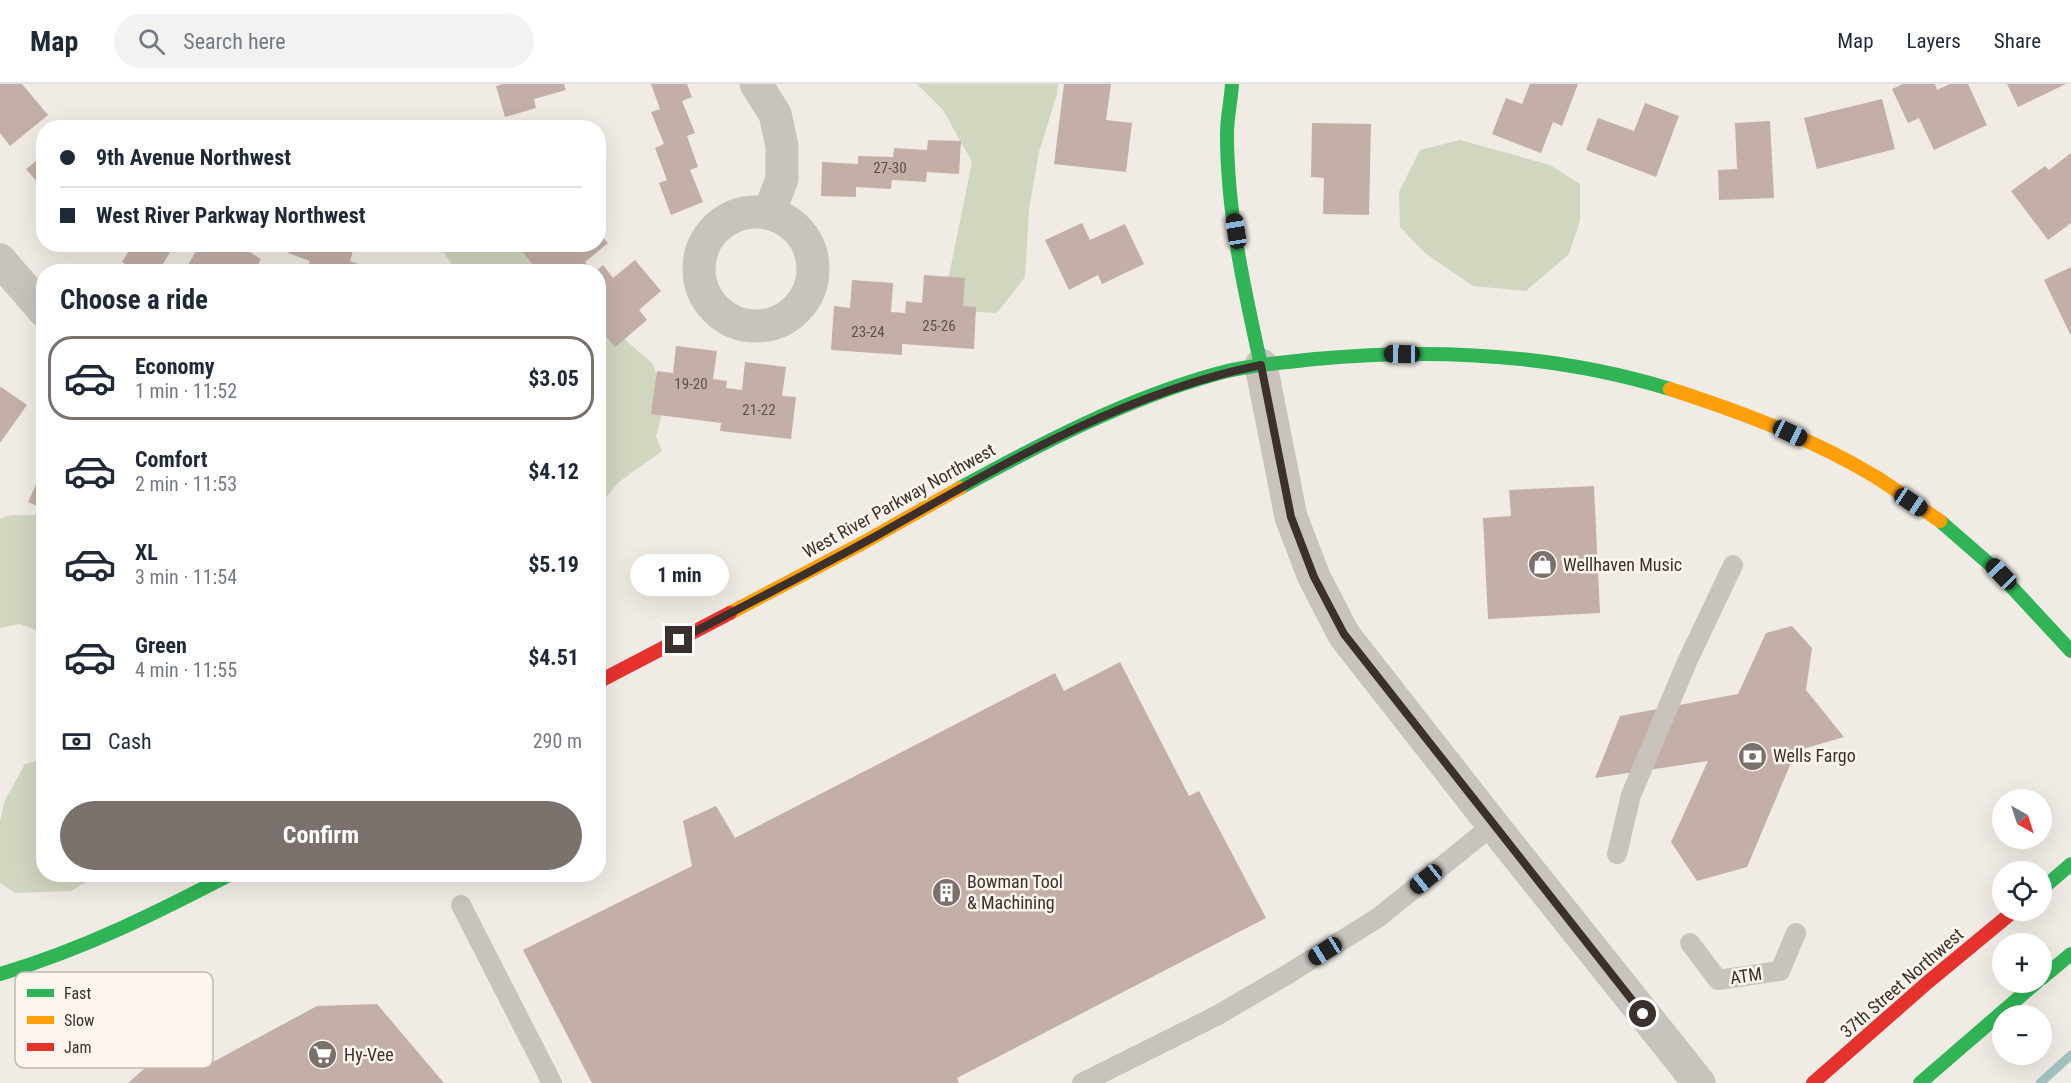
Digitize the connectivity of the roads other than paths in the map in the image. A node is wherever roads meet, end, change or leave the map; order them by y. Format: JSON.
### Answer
{"nodes":[{"id":1,"x":756,"y":84,"type":"edge"},
{"id":2,"x":1232,"y":84,"type":"edge"},
{"id":3,"x":768,"y":213,"type":"dead end"},
{"id":4,"x":0,"y":260,"type":"edge"},
{"id":5,"x":36,"y":302,"type":"edge"},
{"id":6,"x":1261,"y":365,"type":"junction"},
{"id":7,"x":1733,"y":565,"type":"dead end"},
{"id":8,"x":2071,"y":651,"type":"edge"},
{"id":9,"x":606,"y":678,"type":"edge"},
{"id":10,"x":1493,"y":825,"type":"junction"},
{"id":11,"x":1617,"y":854,"type":"dead end"},
{"id":12,"x":2071,"y":864,"type":"edge"},
{"id":13,"x":2052,"y":880,"type":"edge"},
{"id":14,"x":216,"y":882,"type":"edge"},
{"id":15,"x":461,"y":905,"type":"dead end"},
{"id":16,"x":2002,"y":921,"type":"edge"},
{"id":17,"x":1796,"y":933,"type":"dead end"},
{"id":18,"x":1690,"y":943,"type":"dead end"},
{"id":19,"x":2071,"y":954,"type":"edge"},
{"id":20,"x":2052,"y":970,"type":"edge"},
{"id":21,"x":0,"y":974,"type":"edge"},
{"id":22,"x":2024,"y":993,"type":"edge"},
{"id":23,"x":552,"y":1083,"type":"edge"},
{"id":24,"x":1082,"y":1083,"type":"edge"},
{"id":25,"x":1699,"y":1083,"type":"edge"},
{"id":26,"x":1813,"y":1083,"type":"edge"},
{"id":27,"x":1920,"y":1083,"type":"edge"}],
"edges":[{"from":1,"to":3,"type":"street"},
{"from":2,"to":6,"type":"main road"},
{"from":4,"to":5,"type":"street"},
{"from":6,"to":8,"type":"main road","name":"West River Parkway Northwest"},
{"from":6,"to":9,"type":"main road","name":"West River Parkway Northwest"},
{"from":6,"to":10,"type":"street"},
{"from":7,"to":11,"type":"lane"},
{"from":10,"to":24,"type":"lane"},
{"from":10,"to":25,"type":"street"},
{"from":12,"to":13,"type":"main road"},
{"from":14,"to":21,"type":"main road"},
{"from":15,"to":23,"type":"lane"},
{"from":16,"to":26,"type":"main road","name":"37th Street Northwest"},
{"from":17,"to":18,"type":"lane","name":"ATM"},
{"from":19,"to":20,"type":"main road"},
{"from":22,"to":27,"type":"main road"}]}
